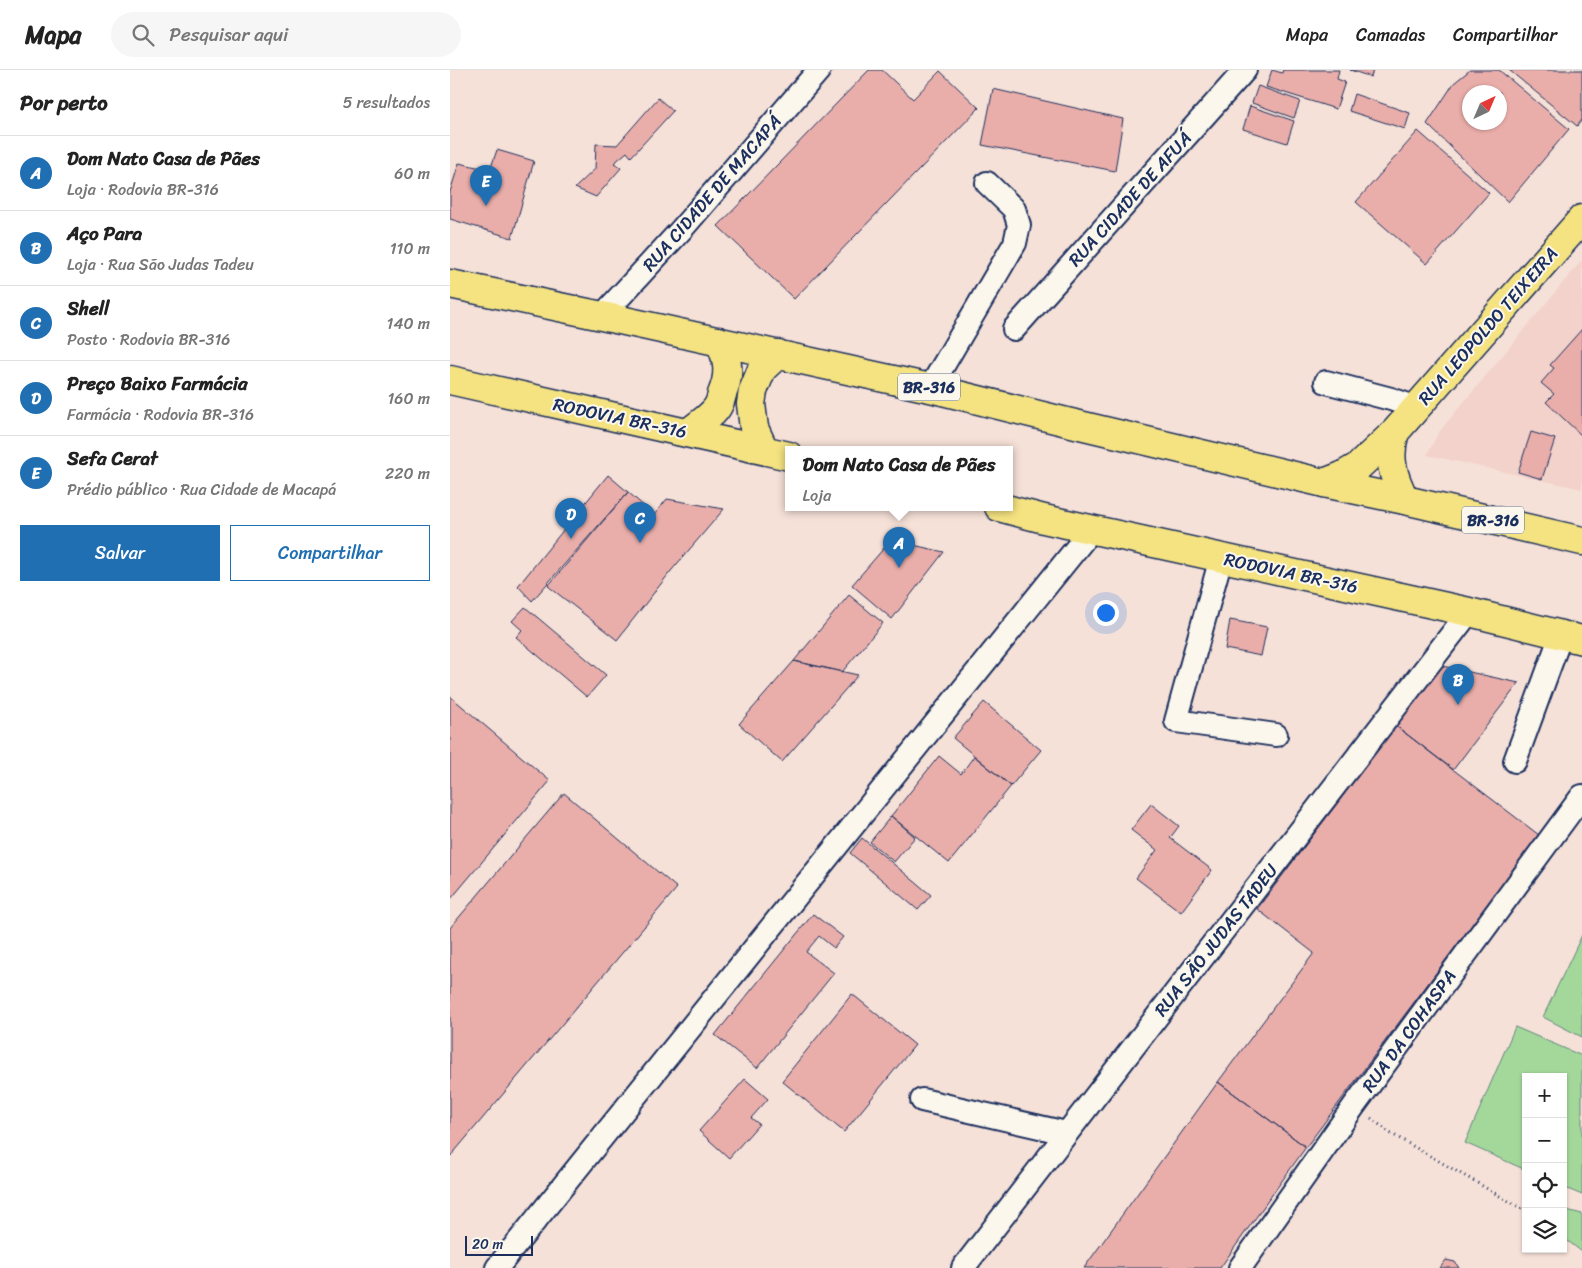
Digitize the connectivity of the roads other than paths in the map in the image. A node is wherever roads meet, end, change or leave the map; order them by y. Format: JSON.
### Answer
{"nodes":[{"id":1,"x":820,"y":70,"type":"edge"},
{"id":2,"x":1245,"y":70,"type":"edge"},
{"id":3,"x":987,"y":183,"type":"dead end"},
{"id":4,"x":1582,"y":219,"type":"edge"},
{"id":5,"x":450,"y":284,"type":"edge"},
{"id":6,"x":602,"y":316,"type":"junction"},
{"id":7,"x":1014,"y":329,"type":"dead end"},
{"id":8,"x":719,"y":341,"type":"junction"},
{"id":9,"x":778,"y":354,"type":"junction"},
{"id":10,"x":450,"y":380,"type":"edge"},
{"id":11,"x":1326,"y":382,"type":"dead end"},
{"id":12,"x":930,"y":388,"type":"junction"},
{"id":13,"x":1417,"y":408,"type":"junction"},
{"id":14,"x":689,"y":432,"type":"junction"},
{"id":15,"x":1395,"y":432,"type":"junction"},
{"id":16,"x":777,"y":453,"type":"edge"},
{"id":17,"x":1324,"y":483,"type":"junction"},
{"id":18,"x":1405,"y":500,"type":"junction"},
{"id":19,"x":1013,"y":510,"type":"edge"},
{"id":20,"x":1092,"y":529,"type":"junction"},
{"id":21,"x":1582,"y":541,"type":"edge"},
{"id":22,"x":1221,"y":558,"type":"junction"},
{"id":23,"x":1469,"y":612,"type":"junction"},
{"id":24,"x":1577,"y":639,"type":"edge"},
{"id":25,"x":1276,"y":735,"type":"dead end"},
{"id":26,"x":1515,"y":761,"type":"dead end"},
{"id":27,"x":1582,"y":796,"type":"edge"},
{"id":28,"x":922,"y":1100,"type":"dead end"},
{"id":29,"x":1066,"y":1134,"type":"junction"},
{"id":30,"x":497,"y":1268,"type":"edge"},
{"id":31,"x":962,"y":1268,"type":"edge"},
{"id":32,"x":1240,"y":1268,"type":"edge"}],
"edges":[{"from":1,"to":6,"type":"street","name":"RUA CIDADE DE MACAPÁ"},
{"from":2,"to":7,"type":"street","name":"RUA CIDADE DE AFUÁ"},
{"from":3,"to":12,"type":"street"},
{"from":4,"to":13,"type":"main road","name":"RUA LEOPOLDO TEIXEIRA"},
{"from":5,"to":6,"type":"main road","number":"BR-316"},
{"from":6,"to":8,"type":"main road","number":"BR-316"},
{"from":8,"to":9,"type":"main road","number":"BR-316"},
{"from":8,"to":14,"type":"main road"},
{"from":9,"to":12,"type":"main road","number":"BR-316"},
{"from":9,"to":16,"type":"main road"},
{"from":10,"to":14,"type":"main road","name":"RODOVIA BR-316"},
{"from":11,"to":13,"type":"street"},
{"from":12,"to":17,"type":"main road","number":"BR-316"},
{"from":13,"to":15,"type":"main road","name":"RUA LEOPOLDO TEIXEIRA"},
{"from":14,"to":16,"type":"main road","name":"RODOVIA BR-316"},
{"from":15,"to":17,"type":"main road","name":"RUA LEOPOLDO TEIXEIRA"},
{"from":15,"to":18,"type":"main road"},
{"from":17,"to":18,"type":"main road","number":"BR-316"},
{"from":18,"to":21,"type":"main road","number":"BR-316"},
{"from":19,"to":20,"type":"main road","name":"RODOVIA BR-316"},
{"from":20,"to":22,"type":"main road","name":"RODOVIA BR-316"},
{"from":20,"to":30,"type":"street"},
{"from":22,"to":23,"type":"main road","name":"RODOVIA BR-316"},
{"from":22,"to":25,"type":"street"},
{"from":23,"to":24,"type":"main road","name":"RODOVIA BR-316"},
{"from":23,"to":29,"type":"street","name":"RUA SÃO JUDAS TADEU"},
{"from":24,"to":26,"type":"street"},
{"from":27,"to":32,"type":"street","name":"RUA DA COHASPA"},
{"from":28,"to":29,"type":"street"},
{"from":29,"to":31,"type":"street","name":"RUA SÃO JUDAS TADEU"}]}
